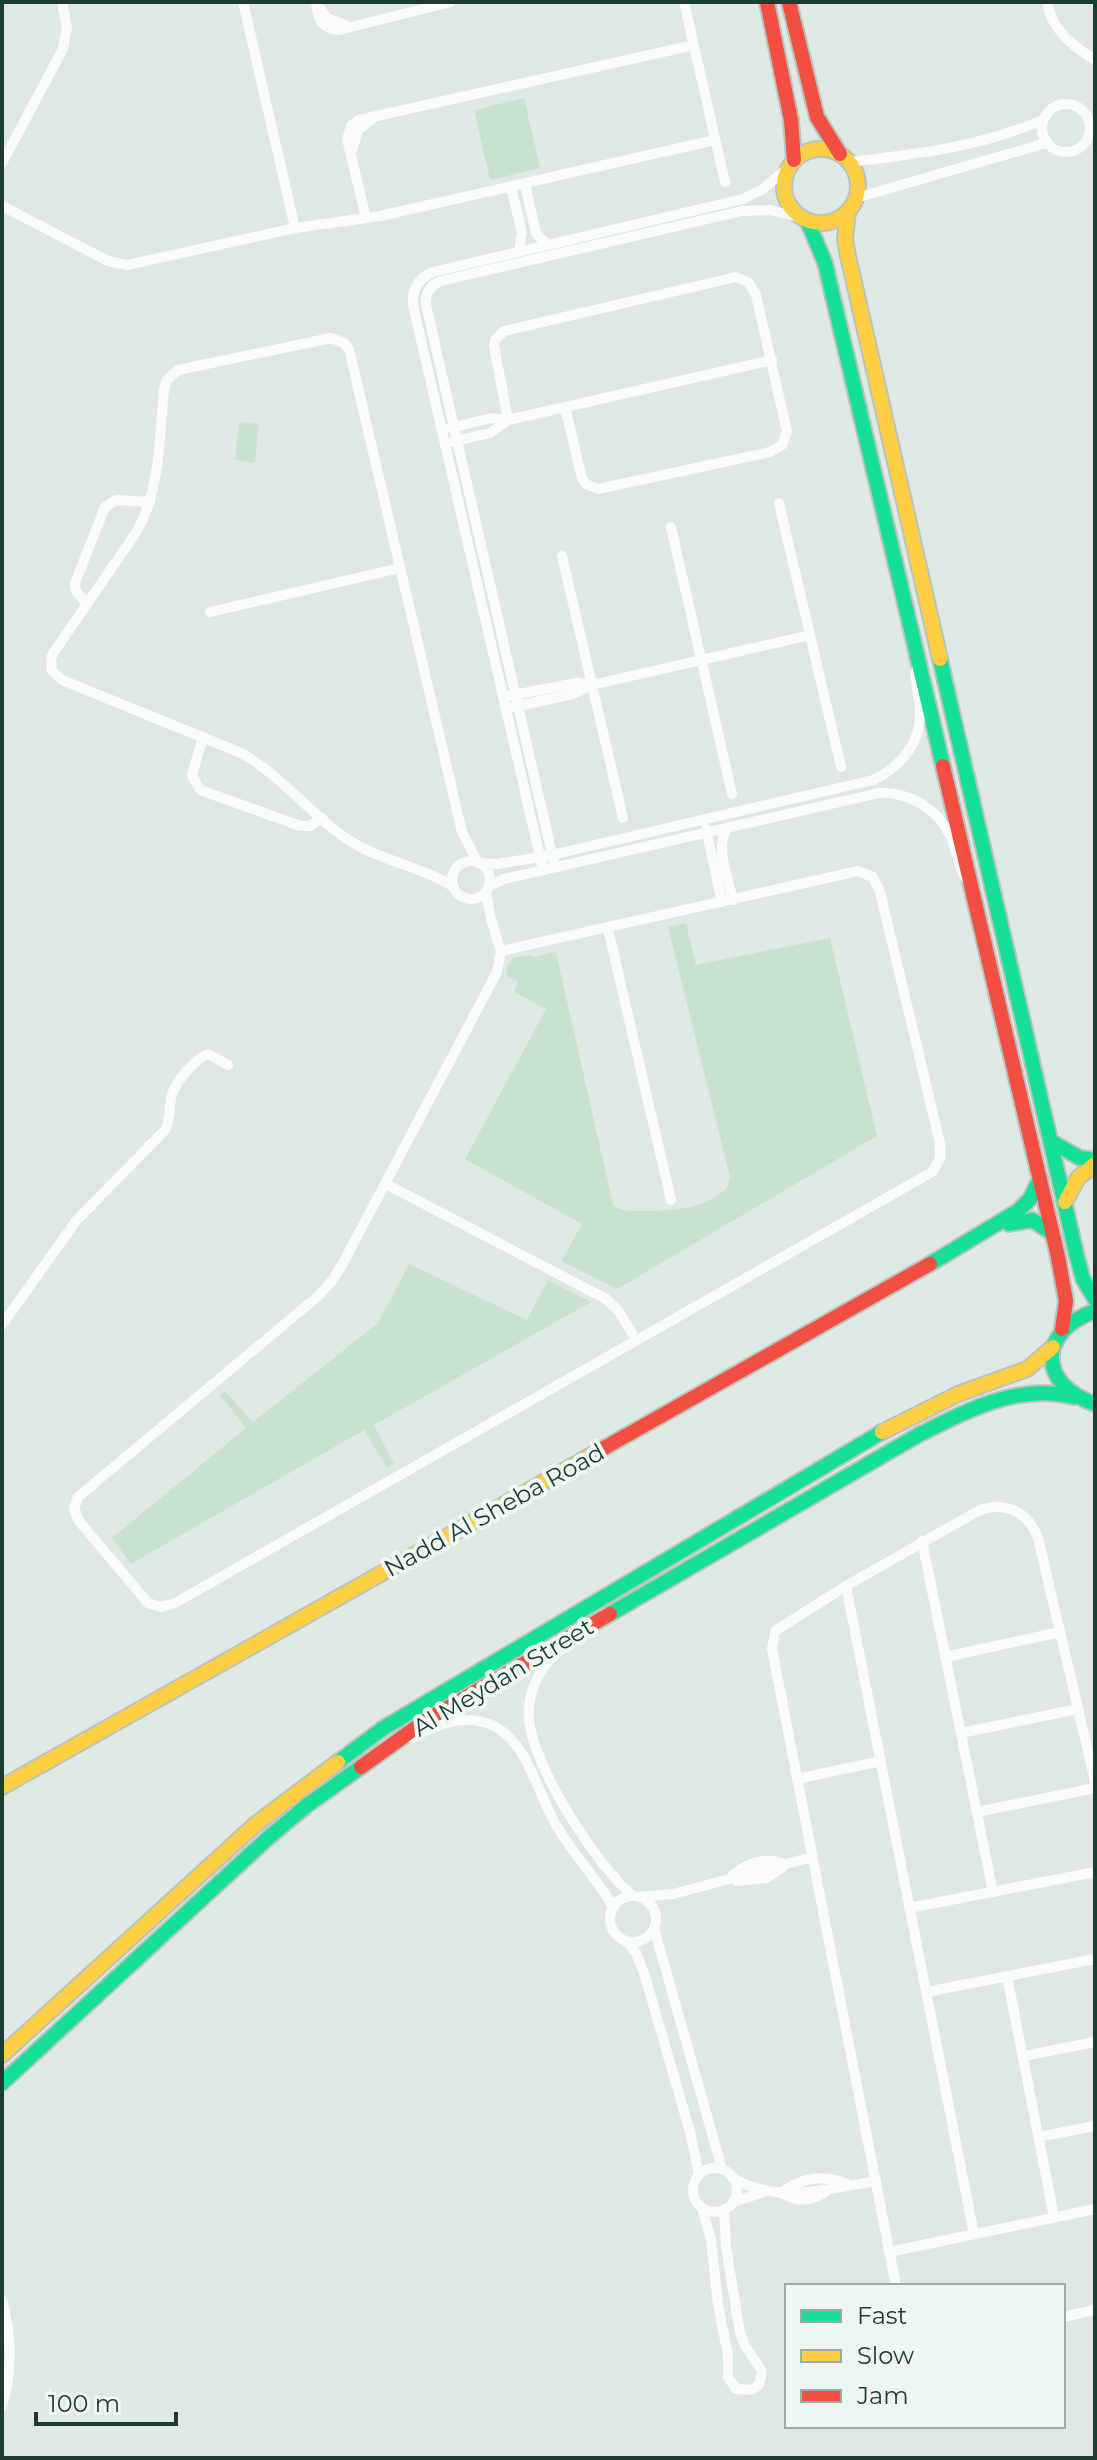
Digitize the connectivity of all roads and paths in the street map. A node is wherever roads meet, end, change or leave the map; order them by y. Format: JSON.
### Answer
{"nodes":[{"id":1,"x":62,"y":2,"type":"edge"},
{"id":2,"x":243,"y":2,"type":"edge"},
{"id":3,"x":316,"y":2,"type":"edge"},
{"id":4,"x":451,"y":2,"type":"edge"},
{"id":5,"x":684,"y":2,"type":"edge"},
{"id":6,"x":767,"y":2,"type":"edge"},
{"id":7,"x":789,"y":2,"type":"edge"},
{"id":8,"x":1047,"y":2,"type":"edge"},
{"id":9,"x":694,"y":45,"type":"junction"},
{"id":10,"x":1095,"y":60,"type":"edge"},
{"id":11,"x":1089,"y":110,"type":"edge"},
{"id":12,"x":1043,"y":120,"type":"junction"},
{"id":13,"x":1093,"y":130,"type":"edge"},
{"id":14,"x":715,"y":140,"type":"junction"},
{"id":15,"x":1046,"y":143,"type":"junction"},
{"id":16,"x":845,"y":158,"type":"junction"},
{"id":17,"x":2,"y":163,"type":"edge"},
{"id":18,"x":792,"y":163,"type":"junction"},
{"id":19,"x":725,"y":182,"type":"dead end"},
{"id":20,"x":525,"y":184,"type":"junction"},
{"id":21,"x":511,"y":187,"type":"junction"},
{"id":22,"x":852,"y":204,"type":"junction"},
{"id":23,"x":2,"y":206,"type":"edge"},
{"id":24,"x":366,"y":218,"type":"junction"},
{"id":25,"x":805,"y":219,"type":"junction"},
{"id":26,"x":295,"y":228,"type":"junction"},
{"id":27,"x":547,"y":245,"type":"junction"},
{"id":28,"x":519,"y":251,"type":"junction"},
{"id":29,"x":772,"y":360,"type":"junction"},
{"id":30,"x":565,"y":407,"type":"junction"},
{"id":31,"x":508,"y":420,"type":"junction"},
{"id":32,"x":448,"y":428,"type":"junction"},
{"id":33,"x":451,"y":442,"type":"junction"},
{"id":34,"x":150,"y":502,"type":"junction"},
{"id":35,"x":779,"y":503,"type":"dead end"},
{"id":36,"x":671,"y":527,"type":"dead end"},
{"id":37,"x":562,"y":556,"type":"dead end"},
{"id":38,"x":400,"y":568,"type":"junction"},
{"id":39,"x":86,"y":603,"type":"junction"},
{"id":40,"x":210,"y":612,"type":"dead end"},
{"id":41,"x":810,"y":635,"type":"junction"},
{"id":42,"x":918,"y":657,"type":"junction"},
{"id":43,"x":701,"y":660,"type":"junction"},
{"id":44,"x":592,"y":685,"type":"junction"},
{"id":45,"x":510,"y":702,"type":"junction"},
{"id":46,"x":203,"y":737,"type":"junction"},
{"id":47,"x":841,"y":767,"type":"dead end"},
{"id":48,"x":732,"y":794,"type":"dead end"},
{"id":49,"x":761,"y":807,"type":"junction"},
{"id":50,"x":322,"y":818,"type":"junction"},
{"id":51,"x":623,"y":818,"type":"dead end"},
{"id":52,"x":728,"y":827,"type":"junction"},
{"id":53,"x":462,"y":832,"type":"junction"},
{"id":54,"x":706,"y":832,"type":"junction"},
{"id":55,"x":546,"y":856,"type":"junction"},
{"id":56,"x":479,"y":863,"type":"junction"},
{"id":57,"x":460,"y":866,"type":"junction"},
{"id":58,"x":555,"y":867,"type":"junction"},
{"id":59,"x":543,"y":870,"type":"junction"},
{"id":60,"x":425,"y":872,"type":"junction"},
{"id":61,"x":970,"y":884,"type":"junction"},
{"id":62,"x":454,"y":887,"type":"junction"},
{"id":63,"x":488,"y":889,"type":"junction"},
{"id":64,"x":466,"y":898,"type":"junction"},
{"id":65,"x":728,"y":901,"type":"junction"},
{"id":66,"x":491,"y":920,"type":"junction"},
{"id":67,"x":608,"y":929,"type":"junction"},
{"id":68,"x":501,"y":951,"type":"junction"},
{"id":69,"x":228,"y":1065,"type":"dead end"},
{"id":70,"x":1052,"y":1142,"type":"junction"},
{"id":71,"x":1095,"y":1162,"type":"edge"},
{"id":72,"x":1040,"y":1179,"type":"junction"},
{"id":73,"x":386,"y":1184,"type":"junction"},
{"id":74,"x":671,"y":1200,"type":"dead end"},
{"id":75,"x":1065,"y":1203,"type":"junction"},
{"id":76,"x":986,"y":1233,"type":"junction"},
{"id":77,"x":1052,"y":1233,"type":"junction"},
{"id":78,"x":1095,"y":1299,"type":"edge"},
{"id":79,"x":1095,"y":1311,"type":"edge"},
{"id":80,"x":2,"y":1325,"type":"edge"},
{"id":81,"x":1062,"y":1329,"type":"junction"},
{"id":82,"x":636,"y":1340,"type":"junction"},
{"id":83,"x":1053,"y":1347,"type":"junction"},
{"id":84,"x":1085,"y":1401,"type":"edge"},
{"id":85,"x":1095,"y":1417,"type":"edge"},
{"id":86,"x":922,"y":1541,"type":"junction"},
{"id":87,"x":846,"y":1586,"type":"junction"},
{"id":88,"x":589,"y":1624,"type":"junction"},
{"id":89,"x":1060,"y":1632,"type":"junction"},
{"id":90,"x":945,"y":1657,"type":"junction"},
{"id":91,"x":1078,"y":1709,"type":"junction"},
{"id":92,"x":961,"y":1733,"type":"junction"},
{"id":93,"x":384,"y":1750,"type":"junction"},
{"id":94,"x":881,"y":1761,"type":"junction"},
{"id":95,"x":797,"y":1779,"type":"junction"},
{"id":96,"x":1095,"y":1781,"type":"edge"},
{"id":97,"x":2,"y":1787,"type":"edge"},
{"id":98,"x":1095,"y":1788,"type":"edge"},
{"id":99,"x":977,"y":1812,"type":"junction"},
{"id":100,"x":812,"y":1857,"type":"junction"},
{"id":101,"x":1095,"y":1872,"type":"edge"},
{"id":102,"x":993,"y":1892,"type":"junction"},
{"id":103,"x":673,"y":1894,"type":"junction"},
{"id":104,"x":636,"y":1896,"type":"junction"},
{"id":105,"x":613,"y":1906,"type":"junction"},
{"id":106,"x":909,"y":1908,"type":"junction"},
{"id":107,"x":654,"y":1922,"type":"junction"},
{"id":108,"x":626,"y":1941,"type":"junction"},
{"id":109,"x":1095,"y":1959,"type":"edge"},
{"id":110,"x":1007,"y":1976,"type":"junction"},
{"id":111,"x":926,"y":1992,"type":"junction"},
{"id":112,"x":1095,"y":2042,"type":"edge"},
{"id":113,"x":2,"y":2055,"type":"edge"},
{"id":114,"x":1023,"y":2056,"type":"junction"},
{"id":115,"x":2,"y":2083,"type":"edge"},
{"id":116,"x":1095,"y":2126,"type":"edge"},
{"id":117,"x":1038,"y":2137,"type":"junction"},
{"id":118,"x":722,"y":2169,"type":"junction"},
{"id":119,"x":699,"y":2174,"type":"junction"},
{"id":120,"x":733,"y":2178,"type":"junction"},
{"id":121,"x":876,"y":2181,"type":"junction"},
{"id":122,"x":850,"y":2185,"type":"junction"},
{"id":123,"x":764,"y":2192,"type":"junction"},
{"id":124,"x":781,"y":2193,"type":"junction"},
{"id":125,"x":728,"y":2206,"type":"junction"},
{"id":126,"x":702,"y":2208,"type":"junction"},
{"id":127,"x":1095,"y":2209,"type":"edge"},
{"id":128,"x":1054,"y":2217,"type":"junction"},
{"id":129,"x":974,"y":2234,"type":"junction"},
{"id":130,"x":889,"y":2252,"type":"junction"},
{"id":131,"x":896,"y":2284,"type":"edge"},
{"id":132,"x":2,"y":2300,"type":"edge"},
{"id":133,"x":1095,"y":2310,"type":"edge"},
{"id":134,"x":1065,"y":2317,"type":"edge"},
{"id":135,"x":2,"y":2406,"type":"edge"}],
"edges":[{"from":1,"to":17,"type":"street"},
{"from":2,"to":26,"type":"street"},
{"from":3,"to":4,"type":"street"},
{"from":5,"to":9,"type":"street"},
{"from":6,"to":18,"type":"street"},
{"from":7,"to":16,"type":"street"},
{"from":8,"to":10,"type":"street"},
{"from":9,"to":14,"type":"street"},
{"from":9,"to":24,"type":"street"},
{"from":11,"to":12,"type":"street"},
{"from":11,"to":13,"type":"street"},
{"from":12,"to":15,"type":"street"},
{"from":12,"to":16,"type":"street"},
{"from":13,"to":15,"type":"street"},
{"from":14,"to":19,"type":"street"},
{"from":14,"to":20,"type":"street"},
{"from":15,"to":22,"type":"street"},
{"from":16,"to":18,"type":"street"},
{"from":16,"to":22,"type":"street"},
{"from":18,"to":25,"type":"street"},
{"from":18,"to":27,"type":"street"},
{"from":20,"to":21,"type":"street"},
{"from":20,"to":27,"type":"street"},
{"from":21,"to":24,"type":"street"},
{"from":21,"to":28,"type":"street"},
{"from":22,"to":25,"type":"street"},
{"from":22,"to":70,"type":"street"},
{"from":23,"to":26,"type":"street"},
{"from":24,"to":26,"type":"street"},
{"from":25,"to":32,"type":"street"},
{"from":25,"to":42,"type":"street"},
{"from":27,"to":28,"type":"street"},
{"from":28,"to":32,"type":"street"},
{"from":29,"to":30,"type":"street"},
{"from":29,"to":30,"type":"street"},
{"from":29,"to":31,"type":"street"},
{"from":30,"to":31,"type":"street"},
{"from":31,"to":32,"type":"street"},
{"from":31,"to":33,"type":"street"},
{"from":32,"to":33,"type":"street"},
{"from":33,"to":45,"type":"street"},
{"from":34,"to":38,"type":"street"},
{"from":34,"to":39,"type":"street"},
{"from":34,"to":39,"type":"street"},
{"from":35,"to":41,"type":"street"},
{"from":36,"to":43,"type":"street"},
{"from":37,"to":44,"type":"street"},
{"from":38,"to":40,"type":"street"},
{"from":38,"to":53,"type":"street"},
{"from":39,"to":46,"type":"street"},
{"from":41,"to":43,"type":"street"},
{"from":41,"to":47,"type":"street"},
{"from":42,"to":49,"type":"street"},
{"from":42,"to":61,"type":"street"},
{"from":43,"to":44,"type":"street"},
{"from":43,"to":48,"type":"street"},
{"from":44,"to":45,"type":"street"},
{"from":44,"to":51,"type":"street"},
{"from":45,"to":55,"type":"street"},
{"from":46,"to":50,"type":"street"},
{"from":46,"to":50,"type":"street"},
{"from":49,"to":54,"type":"street"},
{"from":49,"to":55,"type":"street"},
{"from":50,"to":60,"type":"street"},
{"from":52,"to":54,"type":"street"},
{"from":52,"to":61,"type":"street"},
{"from":52,"to":65,"type":"street"},
{"from":53,"to":56,"type":"street"},
{"from":53,"to":57,"type":"street"},
{"from":54,"to":58,"type":"street"},
{"from":54,"to":65,"type":"street"},
{"from":55,"to":56,"type":"street"},
{"from":55,"to":58,"type":"street"},
{"from":55,"to":59,"type":"street"},
{"from":56,"to":57,"type":"street"},
{"from":56,"to":63,"type":"street"},
{"from":57,"to":60,"type":"street"},
{"from":57,"to":62,"type":"street"},
{"from":58,"to":59,"type":"street"},
{"from":59,"to":63,"type":"street"},
{"from":60,"to":62,"type":"street"},
{"from":61,"to":72,"type":"street"},
{"from":62,"to":64,"type":"street"},
{"from":63,"to":64,"type":"street"},
{"from":63,"to":66,"type":"street"},
{"from":64,"to":66,"type":"street"},
{"from":65,"to":67,"type":"street"},
{"from":65,"to":82,"type":"street"},
{"from":66,"to":68,"type":"street"},
{"from":67,"to":68,"type":"street"},
{"from":67,"to":74,"type":"street"},
{"from":68,"to":73,"type":"street"},
{"from":69,"to":80,"type":"street"},
{"from":70,"to":71,"type":"street"},
{"from":70,"to":75,"type":"street"},
{"from":71,"to":75,"type":"street"},
{"from":72,"to":76,"type":"street","name":"Nadd Al Sheba Road"},
{"from":72,"to":77,"type":"street"},
{"from":73,"to":82,"type":"street"},
{"from":73,"to":82,"type":"street"},
{"from":75,"to":78,"type":"street"},
{"from":76,"to":77,"type":"street","name":"Nadd Al Sheba Road"},
{"from":76,"to":97,"type":"street","name":"Nadd Al Sheba Road"},
{"from":77,"to":81,"type":"street"},
{"from":79,"to":81,"type":"street"},
{"from":81,"to":83,"type":"street"},
{"from":83,"to":84,"type":"street"},
{"from":83,"to":113,"type":"street","name":"Al Meydan Street"},
{"from":84,"to":85,"type":"street"},
{"from":84,"to":88,"type":"street","name":"Al Meydan Street"},
{"from":86,"to":87,"type":"street"},
{"from":86,"to":89,"type":"street"},
{"from":86,"to":90,"type":"street"},
{"from":87,"to":94,"type":"street"},
{"from":87,"to":95,"type":"street"},
{"from":88,"to":93,"type":"street","name":"Al Meydan Street"},
{"from":88,"to":104,"type":"street"},
{"from":89,"to":90,"type":"street"},
{"from":89,"to":91,"type":"street"},
{"from":90,"to":92,"type":"street"},
{"from":91,"to":92,"type":"street"},
{"from":91,"to":96,"type":"street"},
{"from":92,"to":99,"type":"street"},
{"from":93,"to":105,"type":"street"},
{"from":93,"to":115,"type":"street","name":"Al Meydan Street"},
{"from":94,"to":95,"type":"street"},
{"from":94,"to":106,"type":"street"},
{"from":95,"to":100,"type":"street"},
{"from":98,"to":99,"type":"street"},
{"from":99,"to":102,"type":"street"},
{"from":100,"to":103,"type":"street"},
{"from":100,"to":121,"type":"street"},
{"from":101,"to":102,"type":"street"},
{"from":102,"to":106,"type":"street"},
{"from":103,"to":104,"type":"street"},
{"from":103,"to":107,"type":"street"},
{"from":104,"to":105,"type":"street"},
{"from":104,"to":107,"type":"street"},
{"from":105,"to":108,"type":"street"},
{"from":106,"to":111,"type":"street"},
{"from":107,"to":108,"type":"street"},
{"from":107,"to":118,"type":"street"},
{"from":108,"to":119,"type":"street"},
{"from":109,"to":110,"type":"street"},
{"from":110,"to":111,"type":"street"},
{"from":110,"to":114,"type":"street"},
{"from":111,"to":129,"type":"street"},
{"from":112,"to":114,"type":"street"},
{"from":114,"to":117,"type":"street"},
{"from":116,"to":117,"type":"street"},
{"from":117,"to":128,"type":"street"},
{"from":118,"to":119,"type":"street"},
{"from":118,"to":120,"type":"street"},
{"from":119,"to":126,"type":"street"},
{"from":120,"to":123,"type":"street"},
{"from":120,"to":125,"type":"street"},
{"from":121,"to":122,"type":"street"},
{"from":121,"to":130,"type":"street"},
{"from":122,"to":124,"type":"street"},
{"from":122,"to":124,"type":"street"},
{"from":123,"to":124,"type":"street"},
{"from":123,"to":125,"type":"street"},
{"from":125,"to":126,"type":"street"},
{"from":125,"to":126,"type":"street"},
{"from":127,"to":128,"type":"street"},
{"from":128,"to":129,"type":"street"},
{"from":129,"to":130,"type":"street"},
{"from":130,"to":131,"type":"street"},
{"from":132,"to":135,"type":"street"},
{"from":133,"to":134,"type":"street"}]}
